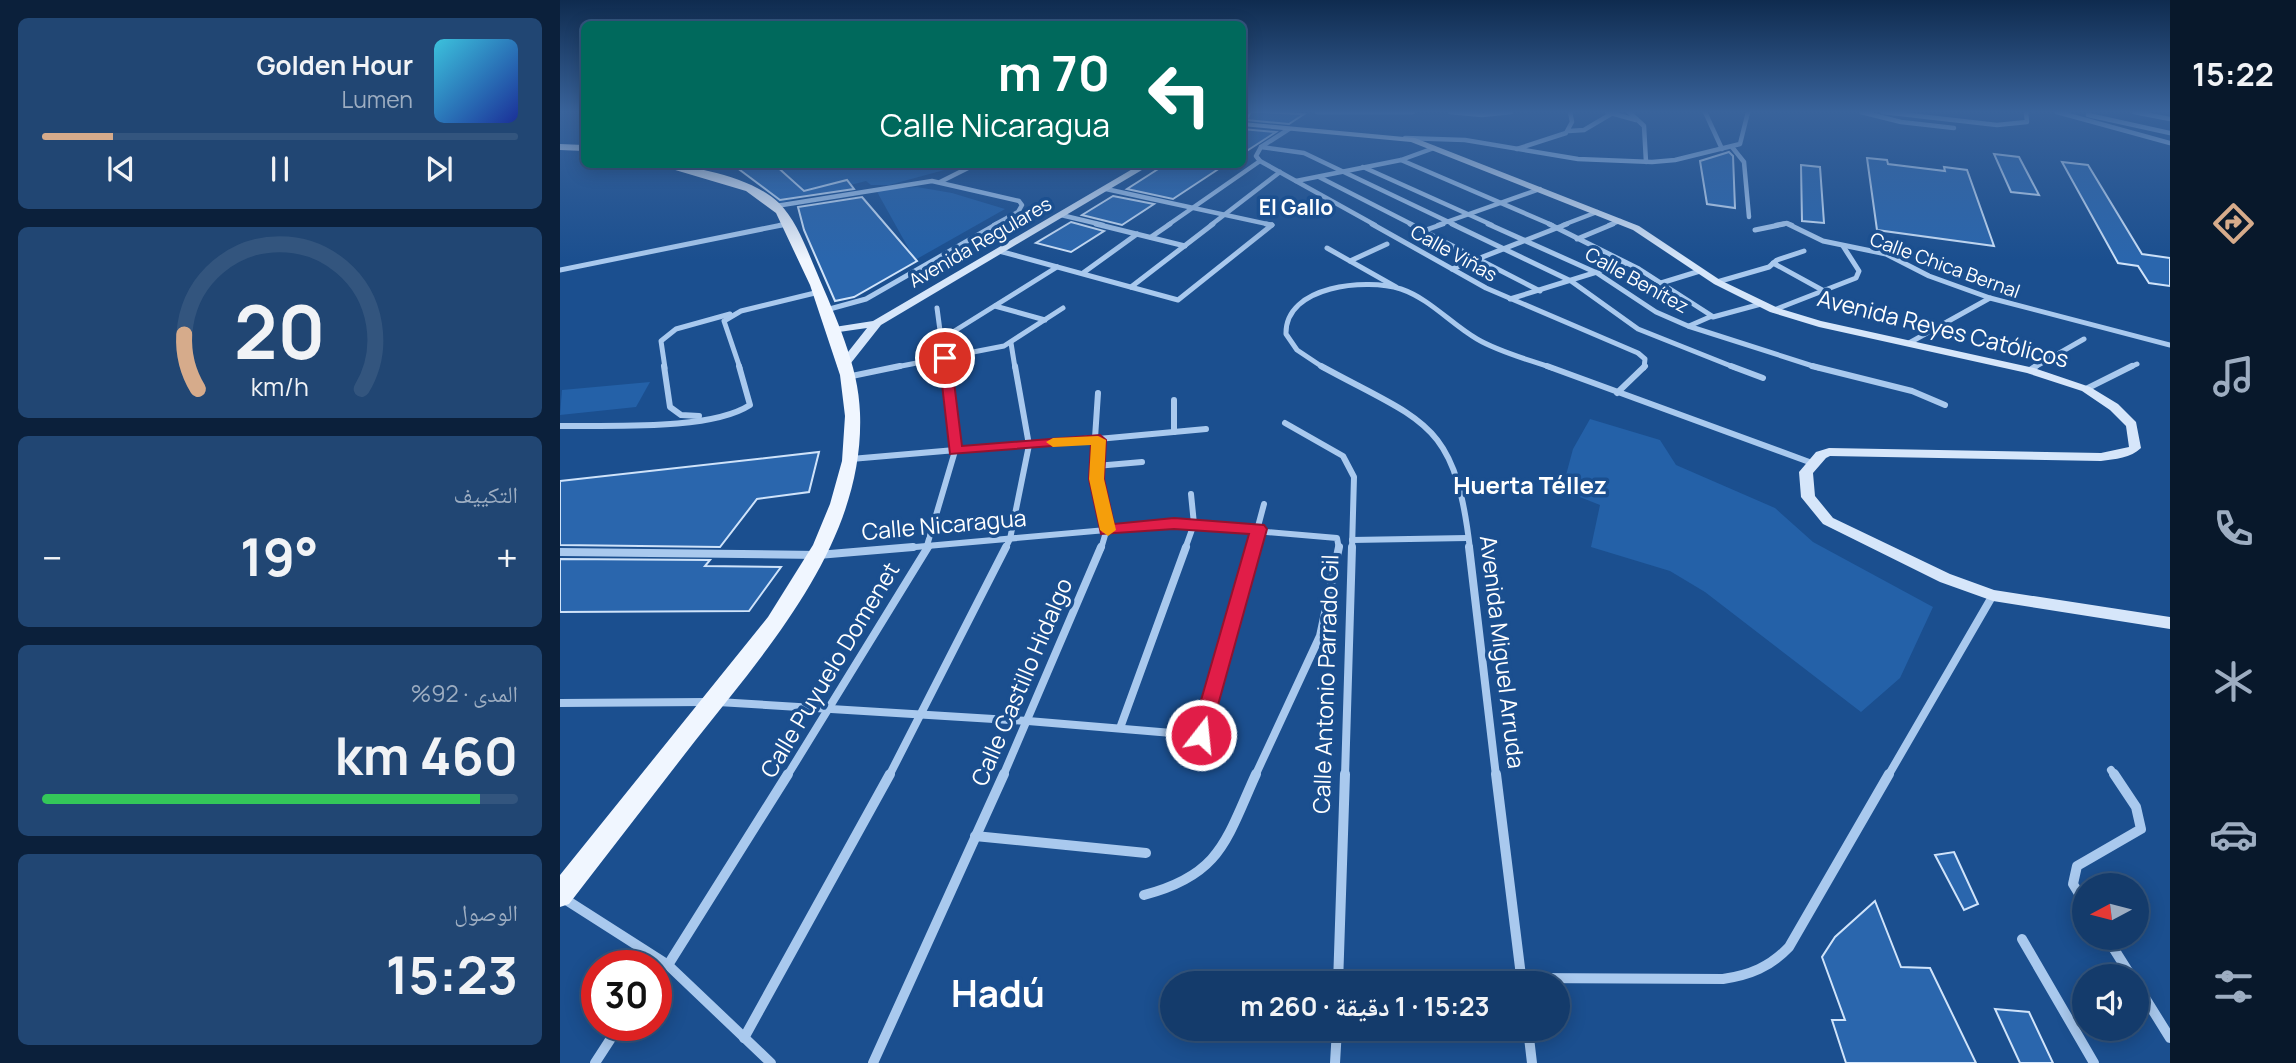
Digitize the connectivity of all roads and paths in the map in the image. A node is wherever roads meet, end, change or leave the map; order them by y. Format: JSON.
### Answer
{"nodes":[{"id":1,"x":1259,"y":162,"type":"edge"},
{"id":2,"x":1261,"y":162,"type":"edge"},
{"id":3,"x":1317,"y":162,"type":"edge"},
{"id":4,"x":1392,"y":162,"type":"edge"},
{"id":5,"x":1405,"y":162,"type":"edge"},
{"id":6,"x":1469,"y":162,"type":"edge"},
{"id":7,"x":1634,"y":162,"type":"edge"},
{"id":8,"x":1646,"y":162,"type":"joint"},
{"id":9,"x":1652,"y":162,"type":"edge"},
{"id":10,"x":1744,"y":162,"type":"edge"},
{"id":11,"x":1363,"y":167,"type":"junction"},
{"id":12,"x":677,"y":168,"type":"edge"},
{"id":13,"x":695,"y":168,"type":"edge"},
{"id":14,"x":968,"y":168,"type":"edge"},
{"id":15,"x":1142,"y":168,"type":"edge"},
{"id":16,"x":1280,"y":172,"type":"junction"},
{"id":17,"x":1338,"y":173,"type":"junction"},
{"id":18,"x":707,"y":175,"type":"junction"},
{"id":19,"x":1319,"y":177,"type":"junction"},
{"id":20,"x":1296,"y":181,"type":"junction"},
{"id":21,"x":939,"y":182,"type":"junction"},
{"id":22,"x":1540,"y":189,"type":"junction"},
{"id":23,"x":1106,"y":190,"type":"junction"},
{"id":24,"x":1503,"y":203,"type":"junction"},
{"id":25,"x":776,"y":206,"type":"junction"},
{"id":26,"x":1192,"y":209,"type":"junction"},
{"id":27,"x":1597,"y":212,"type":"junction"},
{"id":28,"x":1470,"y":214,"type":"junction"},
{"id":29,"x":1061,"y":215,"type":"junction"},
{"id":30,"x":1224,"y":215,"type":"junction"},
{"id":31,"x":1749,"y":217,"type":"dead end"},
{"id":32,"x":1620,"y":221,"type":"junction"},
{"id":33,"x":1445,"y":223,"type":"junction"},
{"id":34,"x":787,"y":225,"type":"junction"},
{"id":35,"x":1553,"y":228,"type":"junction"},
{"id":36,"x":1755,"y":230,"type":"dead end"},
{"id":37,"x":1423,"y":231,"type":"junction"},
{"id":38,"x":1137,"y":234,"type":"junction"},
{"id":39,"x":1151,"y":237,"type":"junction"},
{"id":40,"x":1525,"y":239,"type":"junction"},
{"id":41,"x":1577,"y":239,"type":"junction"},
{"id":42,"x":1387,"y":244,"type":"dead end"},
{"id":43,"x":1185,"y":246,"type":"junction"},
{"id":44,"x":1843,"y":246,"type":"junction"},
{"id":45,"x":1327,"y":248,"type":"dead end"},
{"id":46,"x":1502,"y":248,"type":"junction"},
{"id":47,"x":999,"y":251,"type":"junction"},
{"id":48,"x":1804,"y":251,"type":"dead end"},
{"id":49,"x":1476,"y":259,"type":"junction"},
{"id":50,"x":1350,"y":261,"type":"junction"},
{"id":51,"x":1626,"y":262,"type":"junction"},
{"id":52,"x":1773,"y":263,"type":"junction"},
{"id":53,"x":1057,"y":267,"type":"junction"},
{"id":54,"x":1452,"y":269,"type":"junction"},
{"id":55,"x":560,"y":270,"type":"edge"},
{"id":56,"x":1700,"y":271,"type":"junction"},
{"id":57,"x":1083,"y":273,"type":"junction"},
{"id":58,"x":1597,"y":273,"type":"junction"},
{"id":59,"x":1571,"y":281,"type":"junction"},
{"id":60,"x":1717,"y":282,"type":"junction"},
{"id":61,"x":1661,"y":283,"type":"junction"},
{"id":62,"x":1131,"y":287,"type":"junction"},
{"id":63,"x":1400,"y":289,"type":"junction"},
{"id":64,"x":1825,"y":290,"type":"junction"},
{"id":65,"x":1540,"y":291,"type":"junction"},
{"id":66,"x":819,"y":292,"type":"junction"},
{"id":67,"x":1990,"y":298,"type":"junction"},
{"id":68,"x":1510,"y":299,"type":"junction"},
{"id":69,"x":1761,"y":304,"type":"junction"},
{"id":70,"x":995,"y":306,"type":"junction"},
{"id":71,"x":937,"y":308,"type":"dead end"},
{"id":72,"x":1063,"y":308,"type":"dead end"},
{"id":73,"x":825,"y":310,"type":"junction"},
{"id":74,"x":1774,"y":310,"type":"junction"},
{"id":75,"x":741,"y":311,"type":"junction"},
{"id":76,"x":1713,"y":317,"type":"junction"},
{"id":77,"x":1045,"y":320,"type":"junction"},
{"id":78,"x":877,"y":323,"type":"junction"},
{"id":79,"x":1688,"y":326,"type":"junction"},
{"id":80,"x":832,"y":330,"type":"junction"},
{"id":81,"x":2084,"y":339,"type":"dead end"},
{"id":82,"x":940,"y":340,"type":"junction"},
{"id":83,"x":1011,"y":343,"type":"junction"},
{"id":84,"x":1909,"y":343,"type":"junction"},
{"id":85,"x":2170,"y":345,"type":"edge"},
{"id":86,"x":945,"y":358,"type":"junction"},
{"id":87,"x":2137,"y":364,"type":"dead end"},
{"id":88,"x":2030,"y":370,"type":"junction"},
{"id":89,"x":845,"y":372,"type":"junction"},
{"id":90,"x":1763,"y":378,"type":"dead end"},
{"id":91,"x":2086,"y":389,"type":"junction"},
{"id":92,"x":1098,"y":393,"type":"dead end"},
{"id":93,"x":1617,"y":393,"type":"junction"},
{"id":94,"x":1174,"y":400,"type":"dead end"},
{"id":95,"x":1945,"y":405,"type":"dead end"},
{"id":96,"x":724,"y":418,"type":"junction"},
{"id":97,"x":1285,"y":422,"type":"dead end"},
{"id":98,"x":560,"y":426,"type":"edge"},
{"id":99,"x":1206,"y":429,"type":"dead end"},
{"id":100,"x":1174,"y":432,"type":"junction"},
{"id":101,"x":1096,"y":438,"type":"junction"},
{"id":102,"x":1029,"y":444,"type":"junction"},
{"id":103,"x":955,"y":451,"type":"junction"},
{"id":104,"x":850,"y":459,"type":"junction"},
{"id":105,"x":1142,"y":462,"type":"dead end"},
{"id":106,"x":1812,"y":463,"type":"junction"},
{"id":107,"x":1096,"y":467,"type":"junction"},
{"id":108,"x":1191,"y":494,"type":"dead end"},
{"id":109,"x":1265,"y":504,"type":"dead end"},
{"id":110,"x":1194,"y":524,"type":"junction"},
{"id":111,"x":1259,"y":529,"type":"junction"},
{"id":112,"x":1107,"y":530,"type":"junction"},
{"id":113,"x":1467,"y":538,"type":"junction"},
{"id":114,"x":1010,"y":539,"type":"junction"},
{"id":115,"x":1352,"y":540,"type":"junction"},
{"id":116,"x":928,"y":546,"type":"junction"},
{"id":117,"x":560,"y":552,"type":"edge"},
{"id":118,"x":818,"y":555,"type":"junction"},
{"id":119,"x":1993,"y":595,"type":"junction"},
{"id":120,"x":2170,"y":623,"type":"edge"},
{"id":121,"x":713,"y":702,"type":"junction"},
{"id":122,"x":560,"y":703,"type":"edge"},
{"id":123,"x":831,"y":707,"type":"junction"},
{"id":124,"x":923,"y":714,"type":"junction"},
{"id":125,"x":1028,"y":721,"type":"junction"},
{"id":126,"x":1120,"y":728,"type":"junction"},
{"id":127,"x":1201,"y":735,"type":"junction"},
{"id":128,"x":1220,"y":737,"type":"dead end"},
{"id":129,"x":2110,"y":770,"type":"dead end"},
{"id":130,"x":975,"y":836,"type":"junction"},
{"id":131,"x":1146,"y":853,"type":"dead end"},
{"id":132,"x":2075,"y":873,"type":"edge"},
{"id":133,"x":1144,"y":895,"type":"dead end"},
{"id":134,"x":560,"y":896,"type":"edge"},
{"id":135,"x":2022,"y":939,"type":"dead end"},
{"id":136,"x":645,"y":950,"type":"edge"},
{"id":137,"x":672,"y":959,"type":"edge"},
{"id":138,"x":672,"y":969,"type":"edge"},
{"id":139,"x":1338,"y":971,"type":"edge"},
{"id":140,"x":1521,"y":971,"type":"edge"},
{"id":141,"x":1570,"y":981,"type":"edge"},
{"id":142,"x":2149,"y":1002,"type":"edge"},
{"id":143,"x":2166,"y":1027,"type":"edge"},
{"id":144,"x":744,"y":1038,"type":"junction"},
{"id":145,"x":2170,"y":1038,"type":"edge"},
{"id":146,"x":609,"y":1041,"type":"edge"},
{"id":147,"x":1336,"y":1041,"type":"edge"},
{"id":148,"x":1529,"y":1041,"type":"edge"},
{"id":149,"x":595,"y":1063,"type":"edge"},
{"id":150,"x":771,"y":1063,"type":"edge"},
{"id":151,"x":873,"y":1063,"type":"edge"},
{"id":152,"x":1335,"y":1063,"type":"edge"},
{"id":153,"x":1532,"y":1063,"type":"edge"},
{"id":154,"x":2094,"y":1063,"type":"edge"}],
"edges":[{"from":1,"to":26,"type":"street"},
{"from":2,"to":16,"type":"street","name":"Calle Viñas"},
{"from":3,"to":17,"type":"street"},
{"from":4,"to":11,"type":"street"},
{"from":5,"to":24,"type":"street"},
{"from":6,"to":22,"type":"main road","name":"Avenida Reyes Católicos"},
{"from":7,"to":8,"type":"street"},
{"from":8,"to":9,"type":"street"},
{"from":10,"to":31,"type":"street"},
{"from":11,"to":17,"type":"street"},
{"from":11,"to":28,"type":"street","name":"Calle Benítez"},
{"from":12,"to":18,"type":"main road"},
{"from":13,"to":18,"type":"main road"},
{"from":14,"to":21,"type":"street"},
{"from":15,"to":23,"type":"main road","name":"Avenida Regulares"},
{"from":16,"to":20,"type":"street","name":"Calle Viñas"},
{"from":16,"to":30,"type":"street"},
{"from":17,"to":19,"type":"street"},
{"from":17,"to":33,"type":"street"},
{"from":18,"to":25,"type":"main road"},
{"from":19,"to":20,"type":"street"},
{"from":19,"to":37,"type":"street"},
{"from":20,"to":54,"type":"street","name":"Calle Viñas"},
{"from":21,"to":25,"type":"street"},
{"from":21,"to":73,"type":"street"},
{"from":22,"to":24,"type":"street"},
{"from":22,"to":27,"type":"main road","name":"Avenida Reyes Católicos"},
{"from":23,"to":26,"type":"street"},
{"from":23,"to":29,"type":"main road","name":"Avenida Regulares"},
{"from":24,"to":28,"type":"street"},
{"from":24,"to":35,"type":"street"},
{"from":25,"to":34,"type":"main road"},
{"from":26,"to":30,"type":"street"},
{"from":26,"to":39,"type":"street"},
{"from":27,"to":32,"type":"main road","name":"Avenida Reyes Católicos"},
{"from":27,"to":35,"type":"street"},
{"from":28,"to":33,"type":"street"},
{"from":28,"to":40,"type":"street","name":"Calle Benítez"},
{"from":29,"to":38,"type":"street"},
{"from":29,"to":47,"type":"main road","name":"Avenida Regulares"},
{"from":30,"to":43,"type":"street"},
{"from":30,"to":62,"type":"street"},
{"from":32,"to":41,"type":"street"},
{"from":32,"to":56,"type":"main road","name":"Avenida Reyes Católicos"},
{"from":33,"to":37,"type":"street"},
{"from":33,"to":46,"type":"street"},
{"from":34,"to":55,"type":"street"},
{"from":34,"to":66,"type":"main road"},
{"from":35,"to":40,"type":"street"},
{"from":35,"to":41,"type":"street"},
{"from":36,"to":44,"type":"street","name":"Calle Chica Bernal"},
{"from":37,"to":49,"type":"street"},
{"from":38,"to":39,"type":"street"},
{"from":38,"to":57,"type":"street"},
{"from":39,"to":43,"type":"street"},
{"from":40,"to":46,"type":"street"},
{"from":40,"to":58,"type":"street","name":"Calle Benítez"},
{"from":41,"to":51,"type":"street"},
{"from":42,"to":50,"type":"street"},
{"from":43,"to":62,"type":"street"},
{"from":44,"to":64,"type":"street"},
{"from":44,"to":67,"type":"street","name":"Calle Chica Bernal"},
{"from":45,"to":50,"type":"street"},
{"from":46,"to":49,"type":"street"},
{"from":46,"to":59,"type":"street"},
{"from":47,"to":53,"type":"street"},
{"from":47,"to":78,"type":"main road","name":"Avenida Regulares"},
{"from":48,"to":52,"type":"street"},
{"from":49,"to":54,"type":"street"},
{"from":49,"to":65,"type":"street"},
{"from":50,"to":63,"type":"street"},
{"from":51,"to":58,"type":"street"},
{"from":51,"to":61,"type":"street"},
{"from":52,"to":60,"type":"street"},
{"from":52,"to":64,"type":"street"},
{"from":53,"to":57,"type":"street"},
{"from":53,"to":70,"type":"street"},
{"from":54,"to":68,"type":"street","name":"Calle Viñas"},
{"from":56,"to":60,"type":"main road","name":"Avenida Reyes Católicos"},
{"from":56,"to":61,"type":"street"},
{"from":57,"to":62,"type":"street"},
{"from":58,"to":59,"type":"street"},
{"from":58,"to":79,"type":"street","name":"Calle Benítez"},
{"from":59,"to":65,"type":"street"},
{"from":59,"to":90,"type":"street"},
{"from":60,"to":69,"type":"main road","name":"Avenida Reyes Católicos"},
{"from":61,"to":76,"type":"street"},
{"from":63,"to":93,"type":"street","name":"Avenida Miguel Arruda"},
{"from":63,"to":113,"type":"street","name":"Avenida Miguel Arruda"},
{"from":64,"to":74,"type":"street"},
{"from":65,"to":68,"type":"street"},
{"from":66,"to":73,"type":"main road"},
{"from":66,"to":75,"type":"street"},
{"from":67,"to":84,"type":"street"},
{"from":67,"to":85,"type":"street","name":"Calle Chica Bernal"},
{"from":68,"to":93,"type":"street","name":"Calle Viñas"},
{"from":69,"to":74,"type":"main road","name":"Avenida Reyes Católicos"},
{"from":69,"to":76,"type":"street"},
{"from":70,"to":77,"type":"street"},
{"from":70,"to":82,"type":"street"},
{"from":71,"to":82,"type":"street","name":"Calle Puyuelo Domenet"},
{"from":72,"to":77,"type":"street"},
{"from":73,"to":80,"type":"main road"},
{"from":74,"to":84,"type":"main road","name":"Avenida Reyes Católicos"},
{"from":75,"to":96,"type":"street"},
{"from":75,"to":96,"type":"street"},
{"from":76,"to":79,"type":"street"},
{"from":77,"to":83,"type":"street"},
{"from":78,"to":80,"type":"main road"},
{"from":78,"to":89,"type":"main road","name":"Avenida Regulares"},
{"from":79,"to":95,"type":"street","name":"Calle Benítez"},
{"from":80,"to":89,"type":"main road"},
{"from":81,"to":88,"type":"street"},
{"from":82,"to":86,"type":"street","name":"Calle Puyuelo Domenet"},
{"from":83,"to":86,"type":"street"},
{"from":83,"to":102,"type":"street"},
{"from":84,"to":88,"type":"main road","name":"Avenida Reyes Católicos"},
{"from":86,"to":89,"type":"street"},
{"from":86,"to":103,"type":"street","name":"Calle Puyuelo Domenet"},
{"from":87,"to":91,"type":"street"},
{"from":88,"to":91,"type":"main road","name":"Avenida Reyes Católicos"},
{"from":89,"to":104,"type":"main road"},
{"from":91,"to":106,"type":"main road","name":"Avenida Reyes Católicos"},
{"from":92,"to":101,"type":"street"},
{"from":93,"to":106,"type":"street","name":"Avenida Miguel Arruda"},
{"from":94,"to":100,"type":"street"},
{"from":96,"to":98,"type":"street"},
{"from":97,"to":115,"type":"street","name":"Calle Antonio Parrado Gil"},
{"from":99,"to":100,"type":"street"},
{"from":100,"to":101,"type":"street"},
{"from":101,"to":102,"type":"street"},
{"from":101,"to":107,"type":"street"},
{"from":102,"to":103,"type":"street"},
{"from":102,"to":114,"type":"street"},
{"from":103,"to":104,"type":"street"},
{"from":103,"to":116,"type":"street","name":"Calle Puyuelo Domenet"},
{"from":104,"to":118,"type":"main road"},
{"from":105,"to":107,"type":"street"},
{"from":106,"to":119,"type":"main road"},
{"from":107,"to":112,"type":"street"},
{"from":108,"to":110,"type":"street"},
{"from":109,"to":111,"type":"street"},
{"from":110,"to":111,"type":"street","name":"Calle Nicaragua"},
{"from":110,"to":112,"type":"street","name":"Calle Nicaragua"},
{"from":110,"to":126,"type":"street"},
{"from":111,"to":127,"type":"street"},
{"from":111,"to":133,"type":"street","name":"Calle Nicaragua"},
{"from":112,"to":114,"type":"street","name":"Calle Nicaragua"},
{"from":112,"to":125,"type":"street","name":"Calle Castillo Hidalgo"},
{"from":113,"to":115,"type":"street"},
{"from":113,"to":140,"type":"street","name":"Avenida Miguel Arruda"},
{"from":114,"to":116,"type":"street","name":"Calle Nicaragua"},
{"from":114,"to":124,"type":"street"},
{"from":115,"to":139,"type":"street","name":"Calle Antonio Parrado Gil"},
{"from":116,"to":118,"type":"street","name":"Calle Nicaragua"},
{"from":116,"to":123,"type":"street","name":"Calle Puyuelo Domenet"},
{"from":117,"to":118,"type":"street","name":"Calle Nicaragua"},
{"from":118,"to":121,"type":"main road"},
{"from":119,"to":120,"type":"main road"},
{"from":119,"to":141,"type":"street","name":"Avenida Miguel Arruda"},
{"from":121,"to":122,"type":"street"},
{"from":121,"to":123,"type":"street"},
{"from":121,"to":134,"type":"main road"},
{"from":123,"to":124,"type":"street"},
{"from":123,"to":137,"type":"street","name":"Calle Puyuelo Domenet"},
{"from":124,"to":125,"type":"street"},
{"from":124,"to":144,"type":"street"},
{"from":125,"to":126,"type":"street"},
{"from":125,"to":130,"type":"street","name":"Calle Castillo Hidalgo"},
{"from":126,"to":127,"type":"street"},
{"from":127,"to":128,"type":"street"},
{"from":129,"to":132,"type":"street"},
{"from":130,"to":131,"type":"street"},
{"from":130,"to":151,"type":"street","name":"Calle Castillo Hidalgo"},
{"from":134,"to":136,"type":"street"},
{"from":135,"to":154,"type":"street"},
{"from":138,"to":144,"type":"street"},
{"from":142,"to":143,"type":"street"},
{"from":143,"to":145,"type":"street"},
{"from":144,"to":150,"type":"street"},
{"from":146,"to":149,"type":"street"},
{"from":147,"to":152,"type":"street"},
{"from":148,"to":153,"type":"street"}]}
